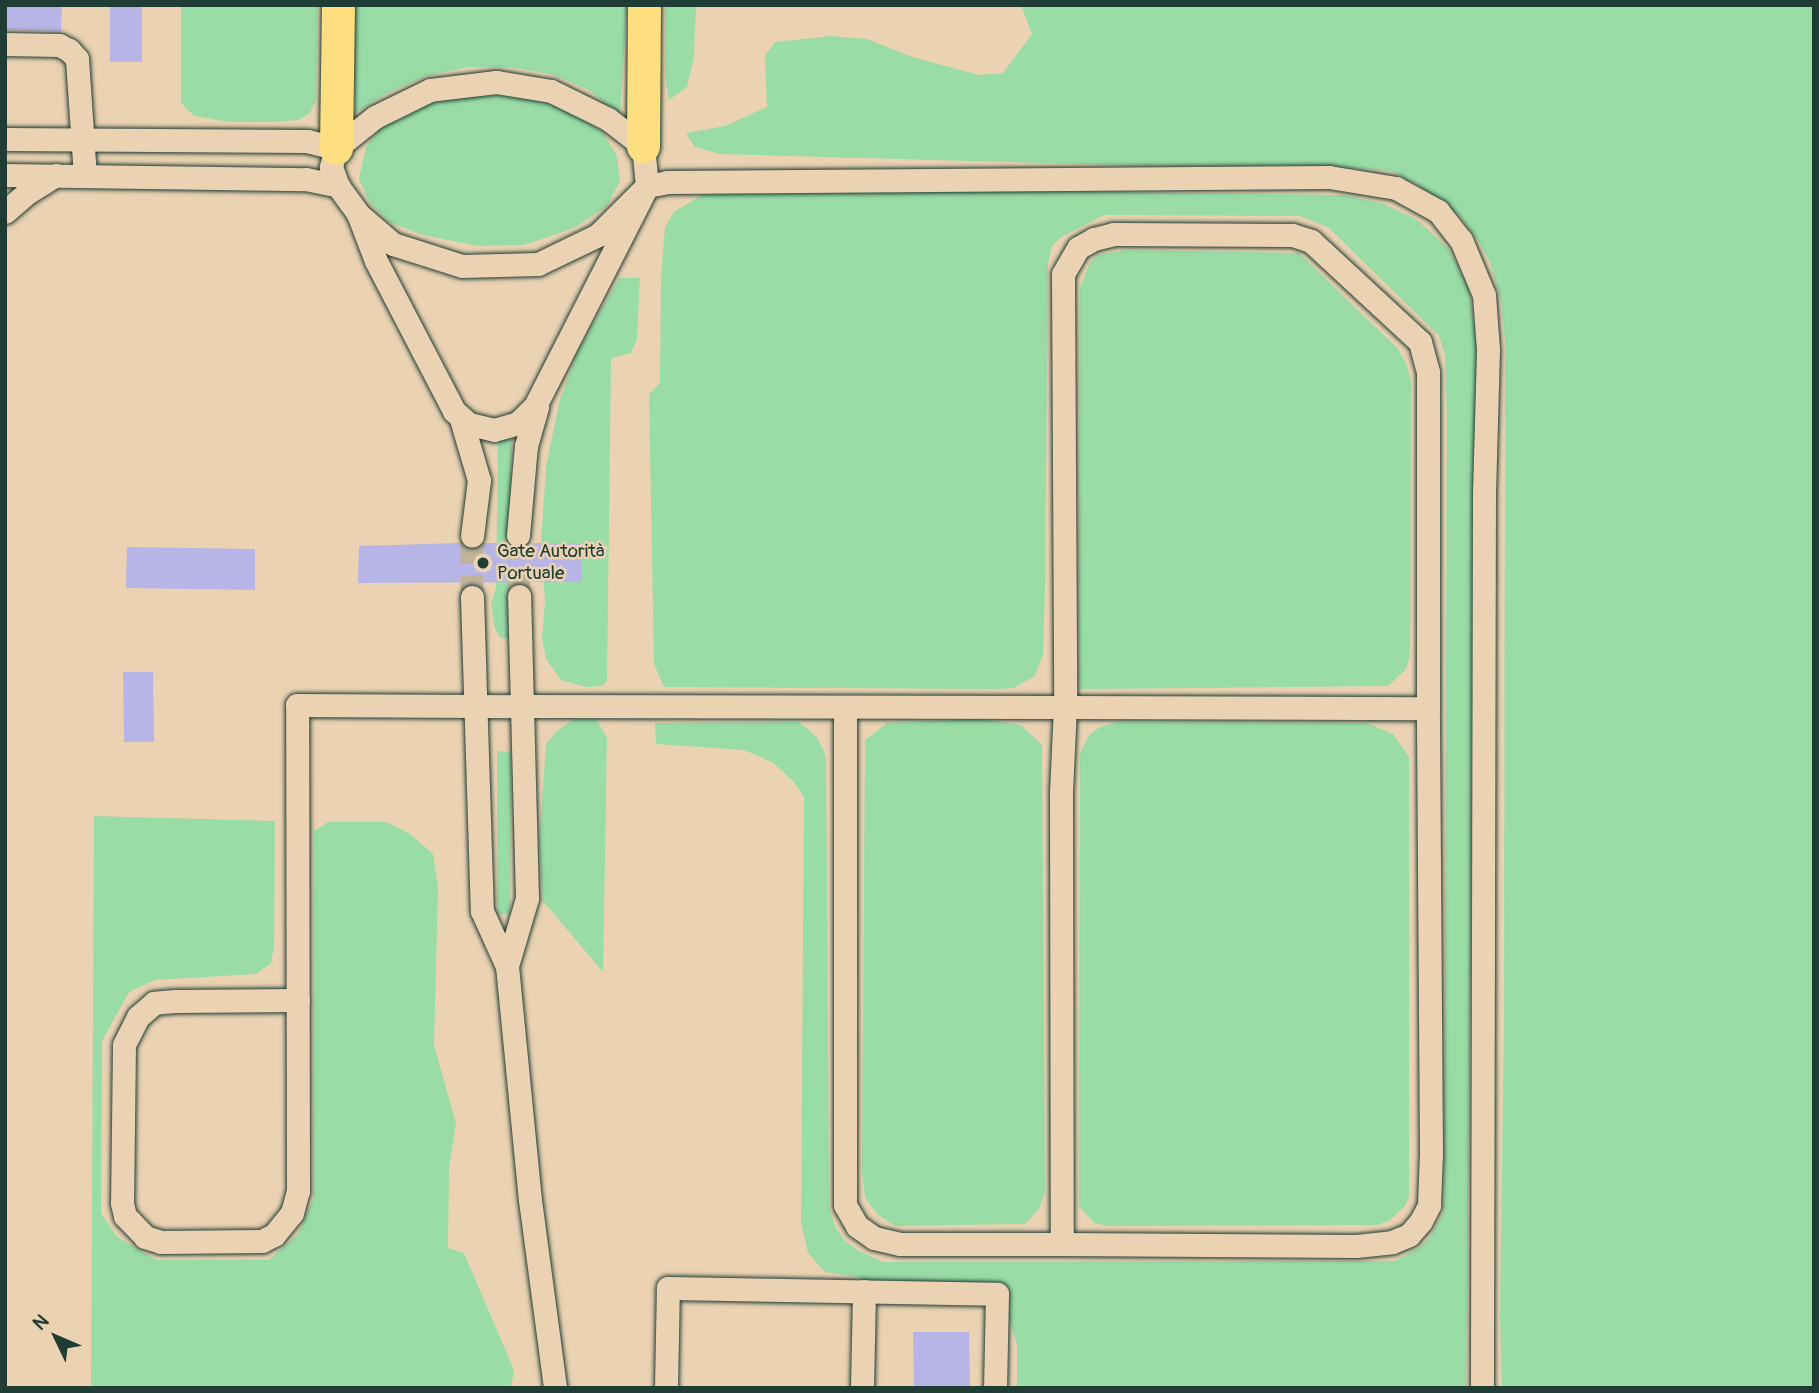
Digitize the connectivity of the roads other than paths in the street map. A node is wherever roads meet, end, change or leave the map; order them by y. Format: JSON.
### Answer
{"nodes":[{"id":1,"x":338,"y":5,"type":"edge"},
{"id":2,"x":644,"y":5,"type":"edge"},
{"id":3,"x":5,"y":44,"type":"edge"},
{"id":4,"x":5,"y":139,"type":"edge"},
{"id":5,"x":83,"y":141,"type":"junction"},
{"id":6,"x":643,"y":146,"type":"junction"},
{"id":7,"x":335,"y":148,"type":"junction"},
{"id":8,"x":5,"y":175,"type":"edge"},
{"id":9,"x":57,"y":175,"type":"junction"},
{"id":10,"x":85,"y":175,"type":"junction"},
{"id":11,"x":338,"y":186,"type":"junction"},
{"id":12,"x":647,"y":186,"type":"junction"},
{"id":13,"x":5,"y":212,"type":"edge"},
{"id":14,"x":358,"y":214,"type":"junction"},
{"id":15,"x":539,"y":398,"type":"junction"},
{"id":16,"x":461,"y":419,"type":"junction"},
{"id":17,"x":518,"y":535,"type":"tunnel mouth"},
{"id":18,"x":472,"y":536,"type":"tunnel mouth"},
{"id":19,"x":519,"y":596,"type":"tunnel mouth"},
{"id":20,"x":472,"y":597,"type":"tunnel mouth"},
{"id":21,"x":477,"y":705,"type":"junction"},
{"id":22,"x":520,"y":706,"type":"junction"},
{"id":23,"x":845,"y":706,"type":"junction"},
{"id":24,"x":1065,"y":707,"type":"junction"},
{"id":25,"x":1428,"y":708,"type":"junction"},
{"id":26,"x":506,"y":966,"type":"junction"},
{"id":27,"x":298,"y":1000,"type":"junction"},
{"id":28,"x":1062,"y":1244,"type":"junction"},
{"id":29,"x":864,"y":1291,"type":"junction"},
{"id":30,"x":555,"y":1388,"type":"edge"},
{"id":31,"x":666,"y":1388,"type":"edge"},
{"id":32,"x":862,"y":1388,"type":"edge"},
{"id":33,"x":995,"y":1388,"type":"edge"},
{"id":34,"x":1482,"y":1388,"type":"edge"}],
"edges":[{"from":1,"to":7,"type":"highway"},
{"from":2,"to":6,"type":"highway"},
{"from":3,"to":5,"type":"street"},
{"from":4,"to":5,"type":"street"},
{"from":5,"to":7,"type":"street"},
{"from":5,"to":10,"type":"street"},
{"from":6,"to":7,"type":"street"},
{"from":6,"to":12,"type":"street"},
{"from":7,"to":11,"type":"street"},
{"from":8,"to":9,"type":"street"},
{"from":9,"to":10,"type":"street"},
{"from":9,"to":13,"type":"street"},
{"from":10,"to":11,"type":"street"},
{"from":11,"to":14,"type":"street"},
{"from":12,"to":14,"type":"street"},
{"from":12,"to":15,"type":"street"},
{"from":12,"to":34,"type":"street"},
{"from":14,"to":16,"type":"street"},
{"from":15,"to":16,"type":"street"},
{"from":15,"to":17,"type":"street"},
{"from":16,"to":18,"type":"street"},
{"from":19,"to":22,"type":"street"},
{"from":20,"to":21,"type":"street"},
{"from":21,"to":22,"type":"street"},
{"from":21,"to":26,"type":"street"},
{"from":21,"to":27,"type":"street"},
{"from":22,"to":23,"type":"street"},
{"from":22,"to":26,"type":"street"},
{"from":23,"to":24,"type":"street"},
{"from":23,"to":28,"type":"street"},
{"from":24,"to":25,"type":"street"},
{"from":24,"to":25,"type":"street"},
{"from":24,"to":28,"type":"street"},
{"from":25,"to":28,"type":"street"},
{"from":26,"to":30,"type":"street"},
{"from":27,"to":27,"type":"street"},
{"from":29,"to":31,"type":"street"},
{"from":29,"to":32,"type":"street"},
{"from":29,"to":33,"type":"street"}]}
